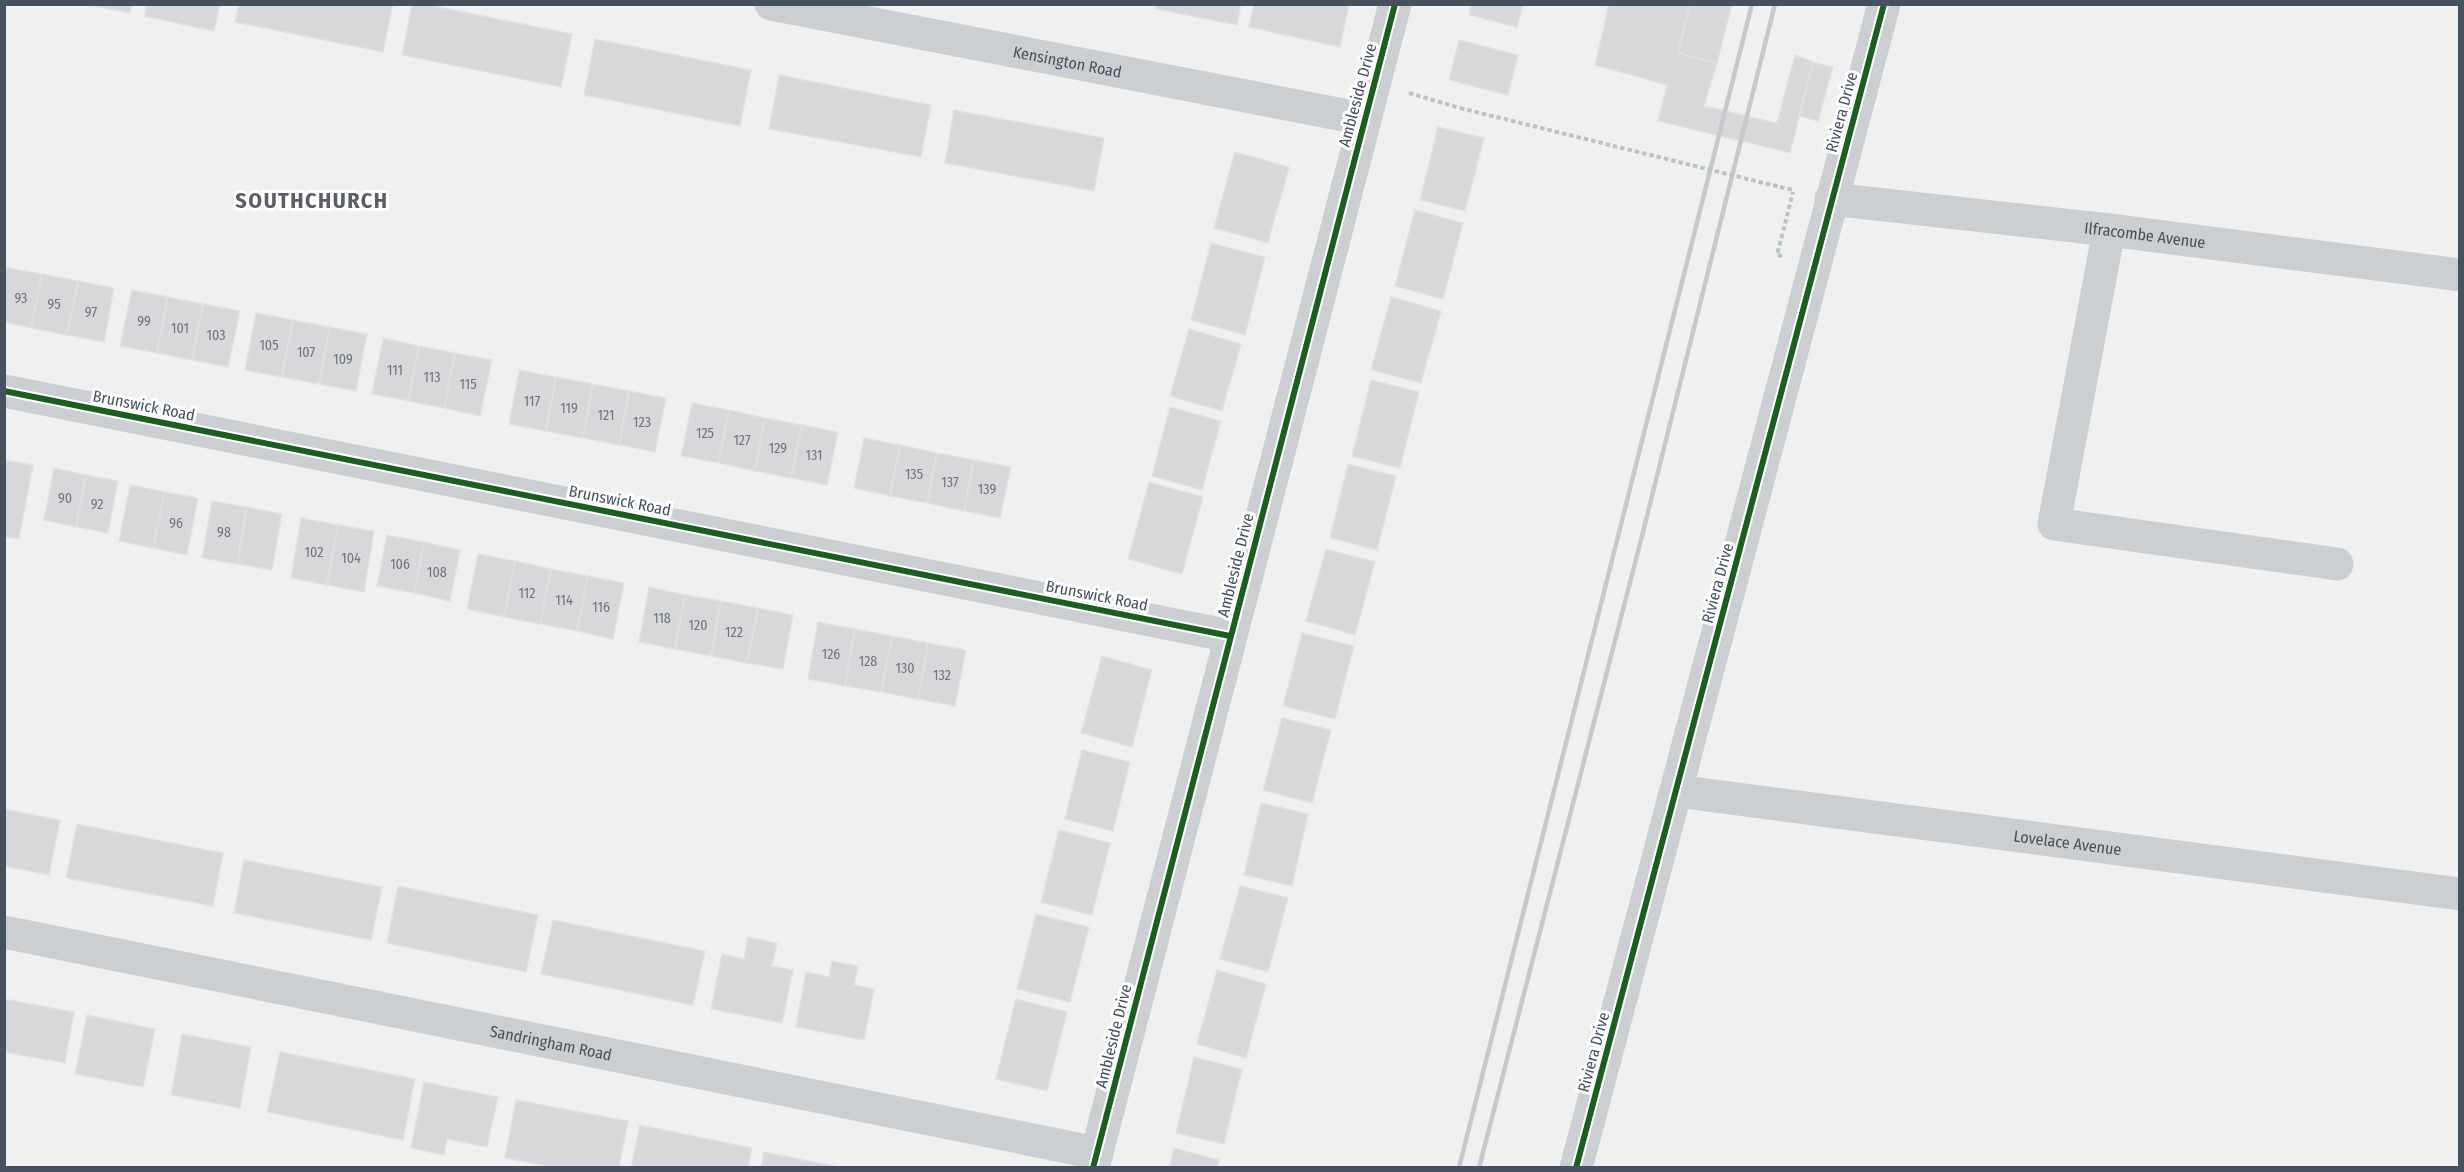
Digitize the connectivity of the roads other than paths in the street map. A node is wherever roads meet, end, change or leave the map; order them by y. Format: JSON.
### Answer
{"nodes":[{"id":1,"x":771,"y":4,"type":"edge"},
{"id":2,"x":1395,"y":4,"type":"edge"},
{"id":3,"x":1884,"y":4,"type":"edge"},
{"id":4,"x":1364,"y":119,"type":"junction"},
{"id":5,"x":1831,"y":199,"type":"junction"},
{"id":6,"x":2109,"y":230,"type":"junction"},
{"id":7,"x":2460,"y":275,"type":"edge"},
{"id":8,"x":4,"y":391,"type":"edge"},
{"id":9,"x":2337,"y":564,"type":"dead end"},
{"id":10,"x":1230,"y":636,"type":"junction"},
{"id":11,"x":1677,"y":791,"type":"junction"},
{"id":12,"x":2460,"y":894,"type":"edge"},
{"id":13,"x":4,"y":932,"type":"edge"},
{"id":14,"x":1095,"y":1160,"type":"edge"},
{"id":15,"x":1576,"y":1167,"type":"edge"}],
"edges":[{"from":1,"to":4,"type":"street","name":"Kensington Road"},
{"from":2,"to":4,"type":"street","name":"Ambleside Drive"},
{"from":3,"to":5,"type":"street","name":"Riviera Drive"},
{"from":4,"to":10,"type":"street","name":"Ambleside Drive"},
{"from":5,"to":6,"type":"street","name":"Ilfracombe Avenue"},
{"from":5,"to":11,"type":"street","name":"Riviera Drive"},
{"from":6,"to":7,"type":"street","name":"Ilfracombe Avenue"},
{"from":6,"to":9,"type":"street"},
{"from":8,"to":10,"type":"street","name":"Brunswick Road"},
{"from":10,"to":14,"type":"street","name":"Ambleside Drive"},
{"from":11,"to":12,"type":"street","name":"Lovelace Avenue"},
{"from":11,"to":15,"type":"street","name":"Riviera Drive"},
{"from":13,"to":14,"type":"street","name":"Sandringham Road"}]}
